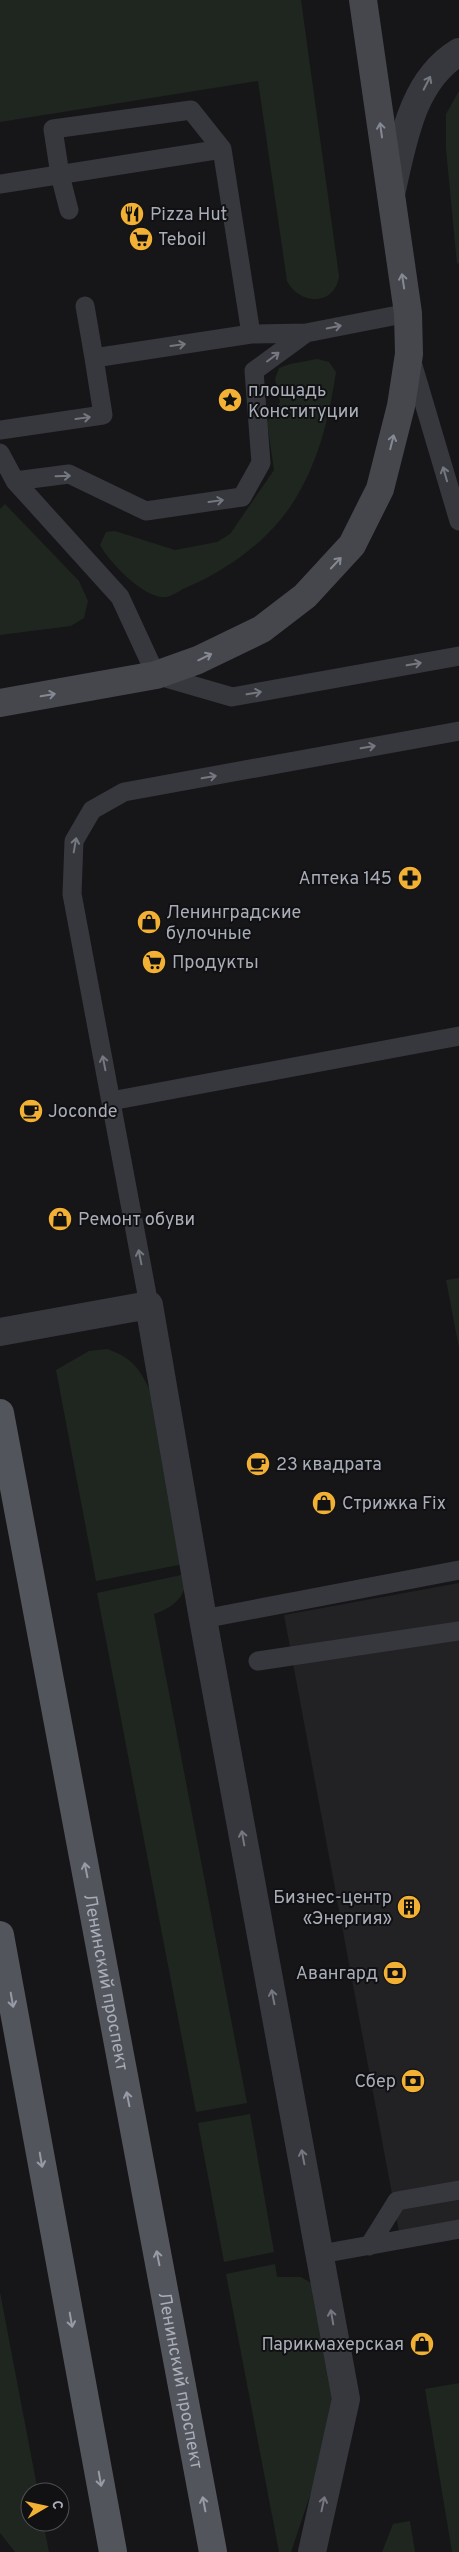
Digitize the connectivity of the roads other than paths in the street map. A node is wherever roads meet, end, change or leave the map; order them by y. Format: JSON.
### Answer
{"nodes":[{"id":1,"x":363,"y":0,"type":"edge"},
{"id":2,"x":459,"y":52,"type":"edge"},
{"id":3,"x":222,"y":149,"type":"junction"},
{"id":4,"x":60,"y":174,"type":"junction"},
{"id":5,"x":0,"y":184,"type":"edge"},
{"id":6,"x":390,"y":195,"type":"junction"},
{"id":7,"x":70,"y":210,"type":"dead end"},
{"id":8,"x":85,"y":306,"type":"dead end"},
{"id":9,"x":408,"y":313,"type":"junction"},
{"id":10,"x":306,"y":333,"type":"junction"},
{"id":11,"x":251,"y":334,"type":"junction"},
{"id":12,"x":409,"y":354,"type":"junction"},
{"id":13,"x":94,"y":358,"type":"junction"},
{"id":14,"x":0,"y":430,"type":"edge"},
{"id":15,"x":0,"y":453,"type":"edge"},
{"id":16,"x":15,"y":481,"type":"junction"},
{"id":17,"x":459,"y":521,"type":"edge"},
{"id":18,"x":459,"y":656,"type":"edge"},
{"id":19,"x":156,"y":675,"type":"junction"},
{"id":20,"x":0,"y":704,"type":"edge"},
{"id":21,"x":459,"y":731,"type":"edge"},
{"id":22,"x":459,"y":1036,"type":"edge"},
{"id":23,"x":111,"y":1101,"type":"junction"},
{"id":24,"x":149,"y":1305,"type":"junction"},
{"id":25,"x":0,"y":1332,"type":"edge"},
{"id":26,"x":0,"y":1413,"type":"edge"},
{"id":27,"x":459,"y":1570,"type":"edge"},
{"id":28,"x":203,"y":1619,"type":"junction"},
{"id":29,"x":459,"y":1631,"type":"edge"},
{"id":30,"x":258,"y":1661,"type":"dead end"},
{"id":31,"x":0,"y":1935,"type":"edge"},
{"id":32,"x":459,"y":2190,"type":"edge"},
{"id":33,"x":459,"y":2229,"type":"edge"},
{"id":34,"x":369,"y":2246,"type":"junction"},
{"id":35,"x":321,"y":2254,"type":"junction"},
{"id":36,"x":114,"y":2552,"type":"edge"},
{"id":37,"x":213,"y":2552,"type":"edge"},
{"id":38,"x":312,"y":2552,"type":"edge"}],
"edges":[{"from":6,"to":1,"type":"main road","one_way":true},
{"from":6,"to":2,"type":"street","one_way":true},
{"from":3,"to":4,"type":"lane"},
{"from":3,"to":4,"type":"lane"},
{"from":3,"to":11,"type":"lane"},
{"from":4,"to":5,"type":"lane"},
{"from":4,"to":7,"type":"lane"},
{"from":9,"to":6,"type":"main road","one_way":true},
{"from":8,"to":13,"type":"lane"},
{"from":10,"to":9,"type":"lane","one_way":true},
{"from":9,"to":12,"type":"main road"},
{"from":10,"to":11,"type":"lane"},
{"from":16,"to":10,"type":"lane","one_way":true},
{"from":13,"to":11,"type":"lane","one_way":true},
{"from":17,"to":12,"type":"lane","one_way":true},
{"from":19,"to":12,"type":"main road","one_way":true},
{"from":14,"to":13,"type":"lane","one_way":true},
{"from":15,"to":16,"type":"lane"},
{"from":16,"to":19,"type":"lane"},
{"from":19,"to":18,"type":"lane","one_way":true},
{"from":20,"to":19,"type":"main road","one_way":true},
{"from":23,"to":21,"type":"lane","one_way":true},
{"from":22,"to":23,"type":"lane"},
{"from":24,"to":23,"type":"lane","one_way":true},
{"from":24,"to":25,"type":"street"},
{"from":24,"to":28,"type":"street"},
{"from":37,"to":26,"type":"main road","name":"Ленинский проспект","one_way":true},
{"from":27,"to":28,"type":"lane"},
{"from":35,"to":28,"type":"street","one_way":true},
{"from":29,"to":30,"type":"lane"},
{"from":31,"to":36,"type":"main road","one_way":true},
{"from":32,"to":34,"type":"lane"},
{"from":33,"to":34,"type":"lane"},
{"from":34,"to":35,"type":"lane"},
{"from":38,"to":35,"type":"street","one_way":true}]}
